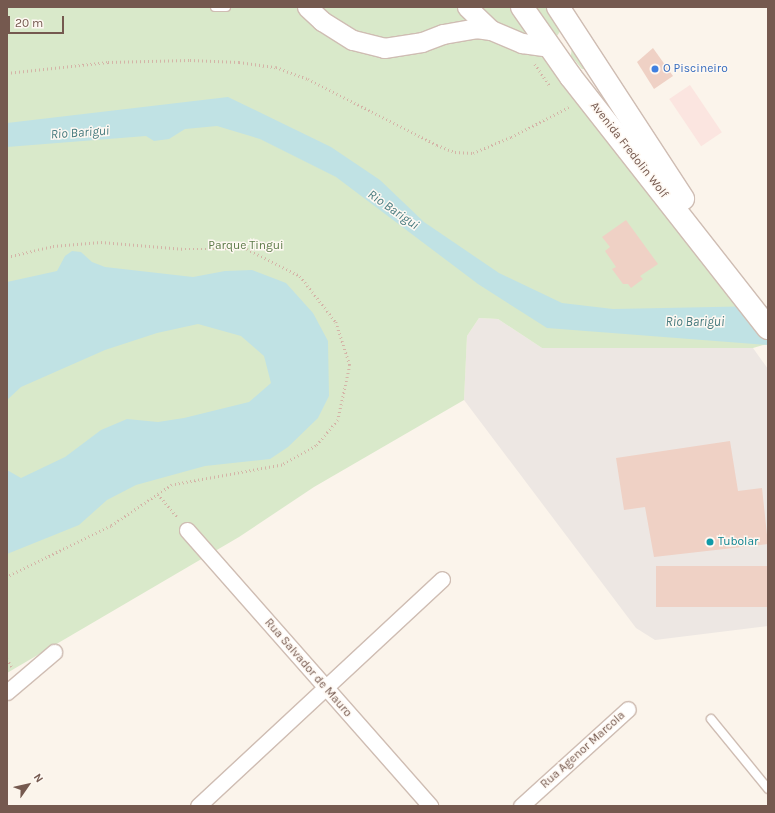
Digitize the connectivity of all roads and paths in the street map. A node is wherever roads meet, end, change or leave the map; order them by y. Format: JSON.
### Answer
{"nodes":[{"id":1,"x":215,"y":7,"type":"edge"},
{"id":2,"x":226,"y":7,"type":"edge"},
{"id":3,"x":307,"y":7,"type":"edge"},
{"id":4,"x":467,"y":7,"type":"edge"},
{"id":5,"x":522,"y":7,"type":"edge"},
{"id":6,"x":558,"y":7,"type":"edge"},
{"id":7,"x":573,"y":28,"type":"junction"},
{"id":8,"x":491,"y":30,"type":"junction"},
{"id":9,"x":550,"y":47,"type":"junction"},
{"id":10,"x":600,"y":70,"type":"junction"},
{"id":11,"x":7,"y":73,"type":"edge"},
{"id":12,"x":571,"y":77,"type":"junction"},
{"id":13,"x":587,"y":97,"type":"junction"},
{"id":14,"x":7,"y":257,"type":"edge"},
{"id":15,"x":743,"y":295,"type":"junction"},
{"id":16,"x":768,"y":328,"type":"edge"},
{"id":17,"x":158,"y":494,"type":"junction"},
{"id":18,"x":187,"y":530,"type":"joint"},
{"id":19,"x":7,"y":577,"type":"edge"},
{"id":20,"x":442,"y":579,"type":"dead end"},
{"id":21,"x":54,"y":652,"type":"dead end"},
{"id":22,"x":326,"y":690,"type":"junction"},
{"id":23,"x":7,"y":692,"type":"edge"},
{"id":24,"x":628,"y":709,"type":"dead end"},
{"id":25,"x":711,"y":719,"type":"dead end"},
{"id":26,"x":768,"y":789,"type":"edge"},
{"id":27,"x":198,"y":806,"type":"edge"},
{"id":28,"x":430,"y":806,"type":"edge"},
{"id":29,"x":520,"y":806,"type":"edge"}],
"edges":[{"from":1,"to":2,"type":"lane"},
{"from":3,"to":8,"type":"street"},
{"from":4,"to":8,"type":"street"},
{"from":5,"to":9,"type":"main road","name":"Avenida Fredolin Wolf"},
{"from":6,"to":7,"type":"main road","name":"Avenida Fredolin Wolf"},
{"from":7,"to":9,"type":"main road"},
{"from":7,"to":10,"type":"main road","name":"Avenida Fredolin Wolf"},
{"from":8,"to":9,"type":"street"},
{"from":9,"to":12,"type":"main road","name":"Avenida Fredolin Wolf"},
{"from":10,"to":12,"type":"main road"},
{"from":10,"to":15,"type":"main road","name":"Avenida Fredolin Wolf"},
{"from":11,"to":13,"type":"path"},
{"from":12,"to":13,"type":"main road","name":"Avenida Fredolin Wolf"},
{"from":13,"to":15,"type":"main road","name":"Avenida Fredolin Wolf"},
{"from":14,"to":17,"type":"path"},
{"from":15,"to":16,"type":"main road","name":"Avenida Fredolin Wolf"},
{"from":17,"to":18,"type":"path"},
{"from":17,"to":19,"type":"path"},
{"from":18,"to":22,"type":"street","name":"Rua Salvador de Mauro"},
{"from":20,"to":22,"type":"street"},
{"from":21,"to":23,"type":"street"},
{"from":22,"to":27,"type":"street"},
{"from":22,"to":28,"type":"street","name":"Rua Salvador de Mauro"},
{"from":24,"to":29,"type":"street","name":"Rua Agenor Marcola"},
{"from":25,"to":26,"type":"lane"}]}
